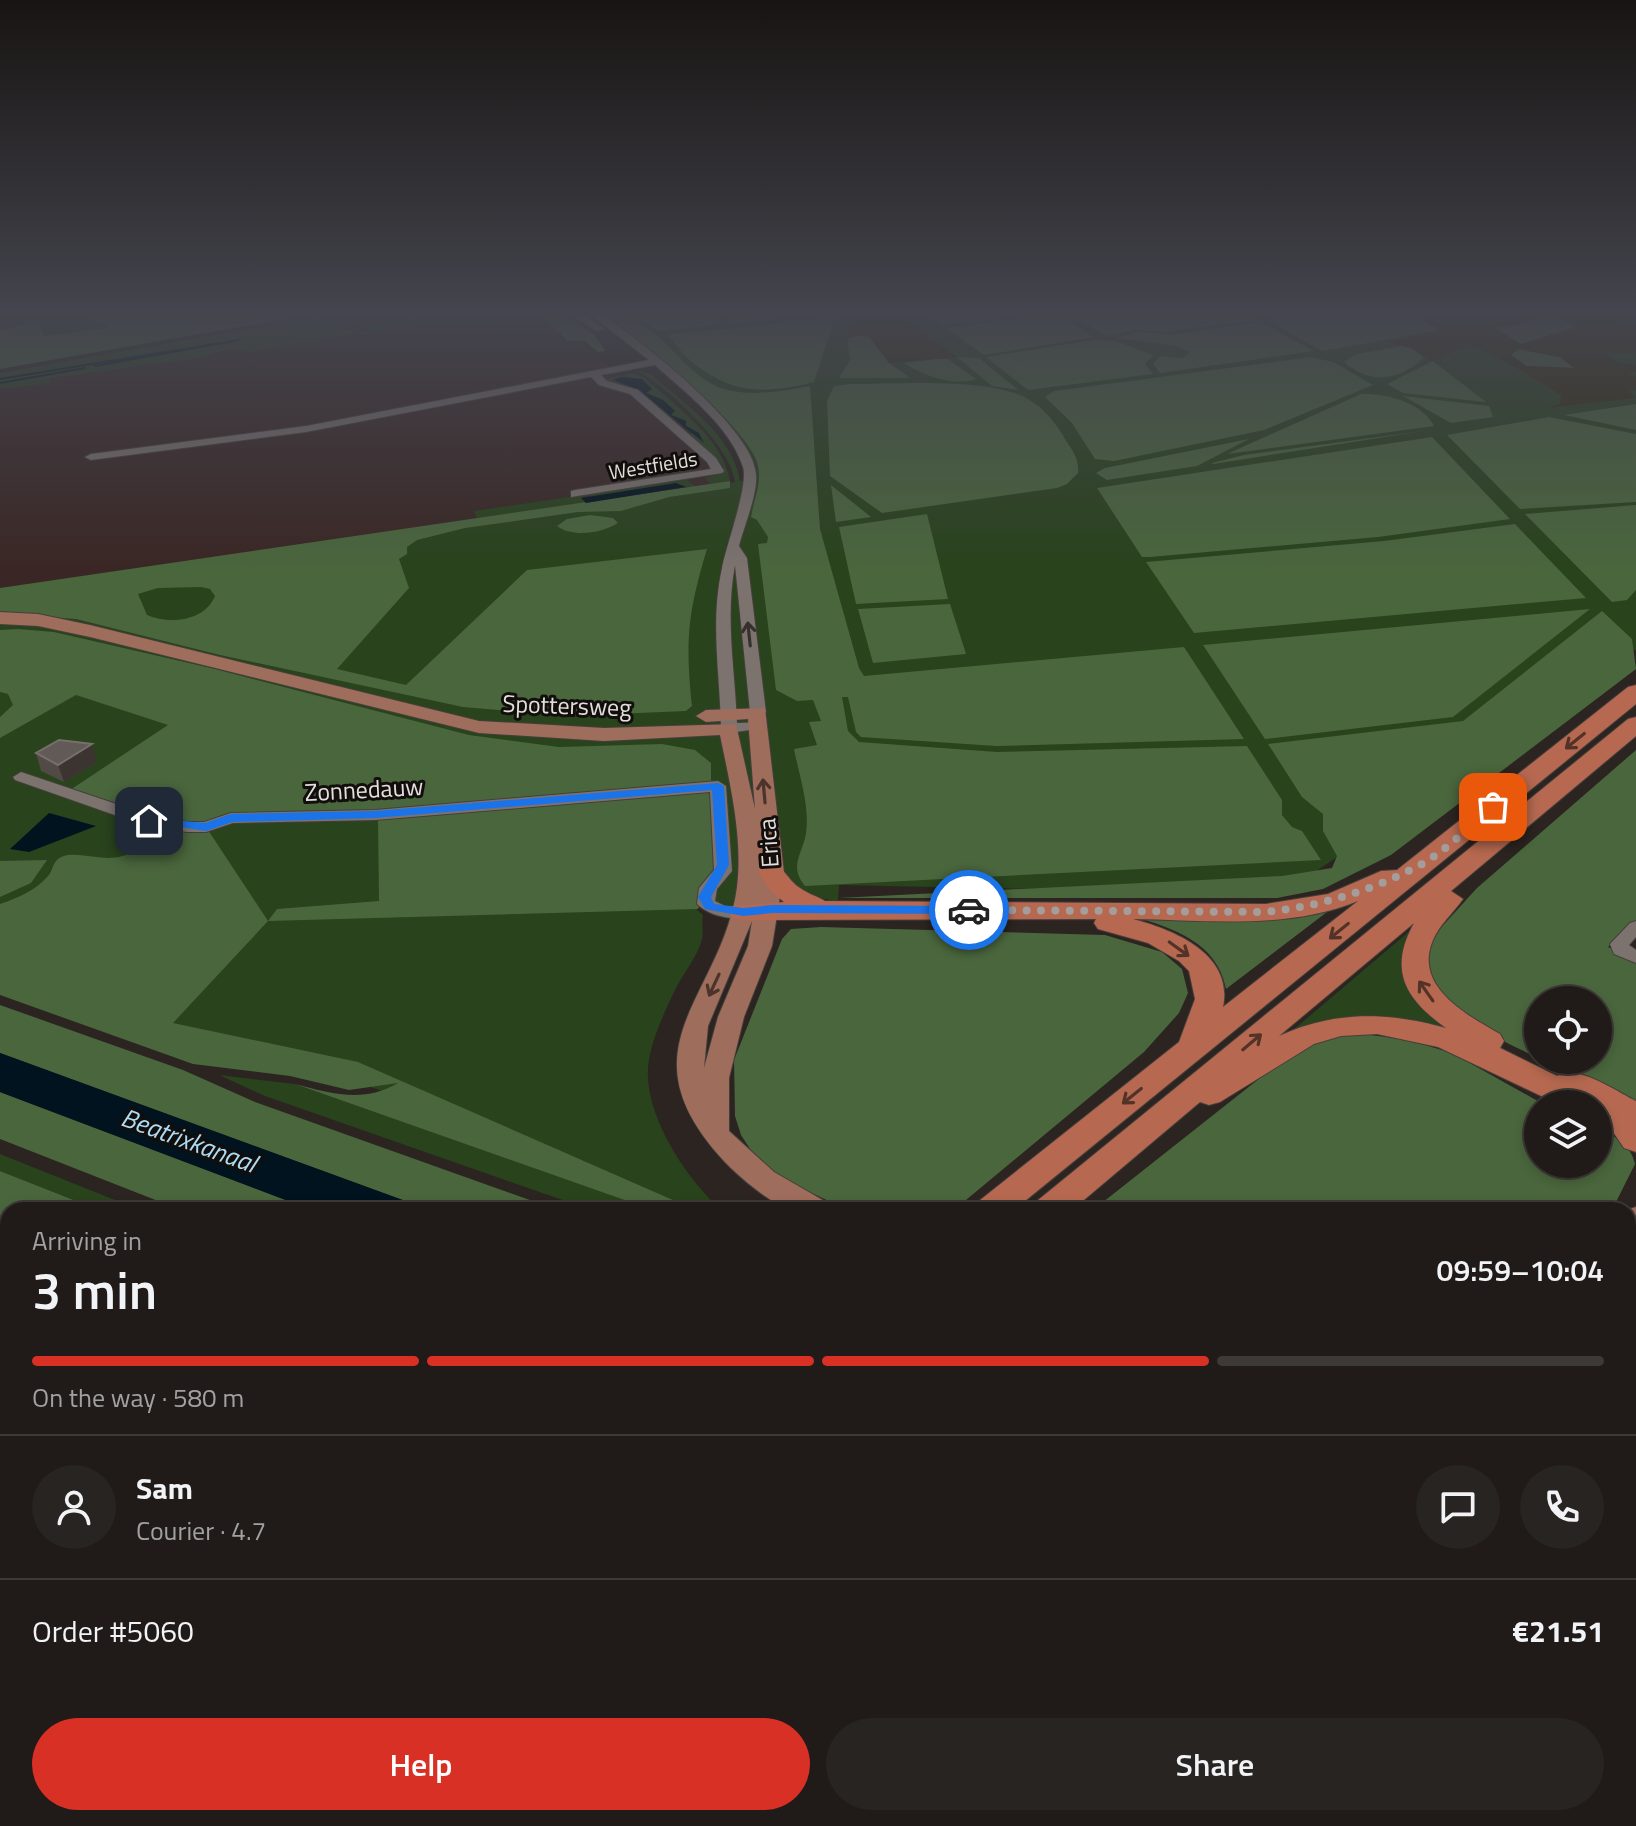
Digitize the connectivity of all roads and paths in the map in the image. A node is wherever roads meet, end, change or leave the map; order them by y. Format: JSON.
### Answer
{"nodes":[{"id":1,"x":472,"y":397,"type":"edge"},
{"id":2,"x":640,"y":397,"type":"edge"},
{"id":3,"x":681,"y":397,"type":"edge"},
{"id":4,"x":91,"y":457,"type":"dead end"},
{"id":5,"x":575,"y":494,"type":"dead end"},
{"id":6,"x":736,"y":549,"type":"junction"},
{"id":7,"x":0,"y":618,"type":"edge"},
{"id":8,"x":0,"y":625,"type":"edge"},
{"id":9,"x":56,"y":625,"type":"junction"},
{"id":10,"x":1636,"y":692,"type":"edge"},
{"id":11,"x":759,"y":718,"type":"junction"},
{"id":12,"x":729,"y":721,"type":"junction"},
{"id":13,"x":1636,"y":724,"type":"edge"},
{"id":14,"x":21,"y":777,"type":"dead end"},
{"id":15,"x":718,"y":786,"type":"joint"},
{"id":16,"x":1508,"y":830,"type":"junction"},
{"id":17,"x":1422,"y":865,"type":"junction"},
{"id":18,"x":772,"y":872,"type":"junction"},
{"id":19,"x":826,"y":909,"type":"junction"},
{"id":20,"x":759,"y":913,"type":"junction"},
{"id":21,"x":1636,"y":927,"type":"edge"},
{"id":22,"x":1636,"y":957,"type":"edge"},
{"id":23,"x":1193,"y":1048,"type":"junction"},
{"id":24,"x":1555,"y":1090,"type":"edge"},
{"id":25,"x":1626,"y":1123,"type":"edge"},
{"id":26,"x":1149,"y":1127,"type":"junction"},
{"id":27,"x":801,"y":1202,"type":"edge"},
{"id":28,"x":1001,"y":1202,"type":"edge"},
{"id":29,"x":1059,"y":1202,"type":"edge"}],
"edges":[{"from":1,"to":4,"type":"street"},
{"from":2,"to":5,"type":"street","name":"Westfields"},
{"from":3,"to":6,"type":"street","name":"Erica"},
{"from":11,"to":6,"type":"street","name":"Erica","one_way":true},
{"from":6,"to":12,"type":"street","name":"Erica"},
{"from":7,"to":9,"type":"main road","name":"Spottersweg"},
{"from":8,"to":9,"type":"main road","name":"Spottersweg"},
{"from":9,"to":12,"type":"main road","name":"Spottersweg"},
{"from":10,"to":17,"type":"highway","one_way":true},
{"from":11,"to":12,"type":"main road","name":"Spottersweg"},
{"from":18,"to":11,"type":"main road","name":"Erica","one_way":true},
{"from":12,"to":20,"type":"main road","name":"Erica"},
{"from":13,"to":16,"type":"highway"},
{"from":14,"to":15,"type":"street","name":"Zonnedauw"},
{"from":15,"to":20,"type":"street","name":"Erica"},
{"from":25,"to":16,"type":"highway","one_way":true},
{"from":26,"to":16,"type":"highway","one_way":true},
{"from":17,"to":19,"type":"highway"},
{"from":17,"to":23,"type":"highway","one_way":true},
{"from":18,"to":19,"type":"highway"},
{"from":18,"to":20,"type":"main road","name":"Erica"},
{"from":19,"to":20,"type":"highway"},
{"from":20,"to":23,"type":"highway","one_way":true},
{"from":20,"to":27,"type":"main road","name":"Erica"},
{"from":21,"to":22,"type":"street"},
{"from":23,"to":28,"type":"highway","one_way":true},
{"from":24,"to":26,"type":"highway"},
{"from":26,"to":29,"type":"highway"}]}
